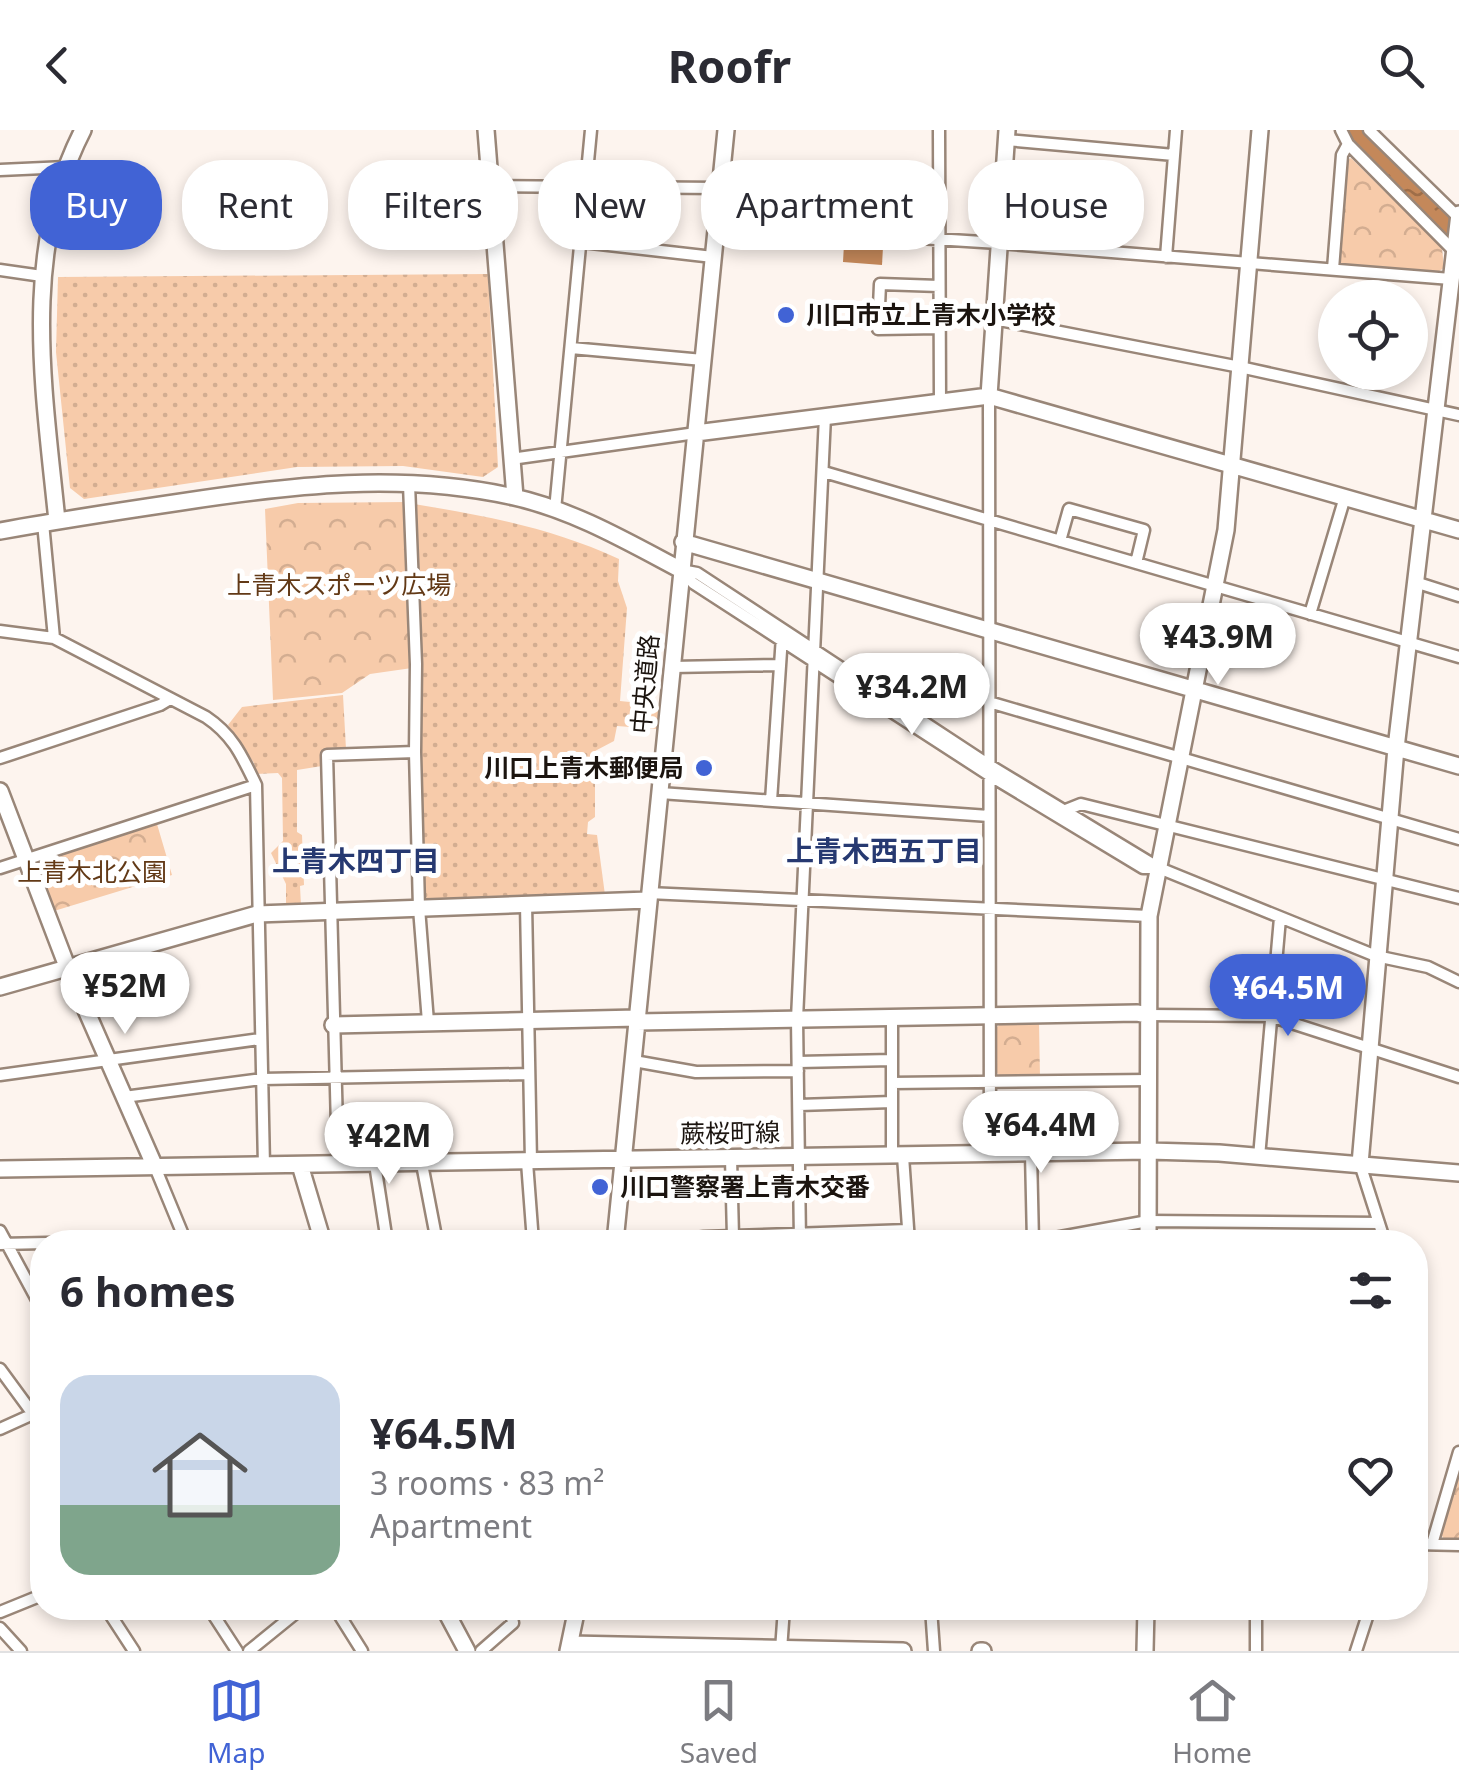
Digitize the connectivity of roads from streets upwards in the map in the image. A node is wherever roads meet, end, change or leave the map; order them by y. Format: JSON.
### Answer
{"nodes":[{"id":1,"x":83,"y":130,"type":"edge"},
{"id":2,"x":486,"y":130,"type":"edge"},
{"id":3,"x":591,"y":130,"type":"edge"},
{"id":4,"x":726,"y":130,"type":"edge"},
{"id":5,"x":939,"y":130,"type":"edge"},
{"id":6,"x":1176,"y":130,"type":"edge"},
{"id":7,"x":1260,"y":130,"type":"edge"},
{"id":8,"x":1342,"y":130,"type":"edge"},
{"id":9,"x":1369,"y":130,"type":"edge"},
{"id":10,"x":1006,"y":135,"type":"edge"},
{"id":11,"x":1348,"y":144,"type":"junction"},
{"id":12,"x":1174,"y":155,"type":"junction"},
{"id":13,"x":69,"y":160,"type":"edge"},
{"id":14,"x":489,"y":160,"type":"edge"},
{"id":15,"x":588,"y":160,"type":"edge"},
{"id":16,"x":723,"y":160,"type":"edge"},
{"id":17,"x":939,"y":160,"type":"edge"},
{"id":18,"x":1004,"y":160,"type":"edge"},
{"id":19,"x":30,"y":169,"type":"edge"},
{"id":20,"x":0,"y":170,"type":"edge"},
{"id":21,"x":1459,"y":217,"type":"edge"},
{"id":22,"x":47,"y":250,"type":"edge"},
{"id":23,"x":496,"y":250,"type":"edge"},
{"id":24,"x":581,"y":250,"type":"edge"},
{"id":25,"x":657,"y":250,"type":"edge"},
{"id":26,"x":714,"y":250,"type":"edge"},
{"id":27,"x":938,"y":250,"type":"edge"},
{"id":28,"x":998,"y":250,"type":"edge"},
{"id":29,"x":1082,"y":250,"type":"edge"},
{"id":30,"x":1457,"y":254,"type":"edge"},
{"id":31,"x":713,"y":256,"type":"junction"},
{"id":32,"x":1166,"y":257,"type":"junction"},
{"id":33,"x":1248,"y":263,"type":"junction"},
{"id":34,"x":1333,"y":269,"type":"junction"},
{"id":35,"x":0,"y":270,"type":"edge"},
{"id":36,"x":42,"y":276,"type":"junction"},
{"id":37,"x":1453,"y":281,"type":"edge"},
{"id":38,"x":939,"y":286,"type":"junction"},
{"id":39,"x":994,"y":319,"type":"junction"},
{"id":40,"x":940,"y":328,"type":"junction"},
{"id":41,"x":571,"y":348,"type":"junction"},
{"id":42,"x":703,"y":360,"type":"junction"},
{"id":43,"x":1240,"y":367,"type":"junction"},
{"id":44,"x":988,"y":396,"type":"junction"},
{"id":45,"x":940,"y":402,"type":"junction"},
{"id":46,"x":1436,"y":407,"type":"junction"},
{"id":47,"x":1459,"y":415,"type":"edge"},
{"id":48,"x":825,"y":416,"type":"junction"},
{"id":49,"x":696,"y":433,"type":"junction"},
{"id":50,"x":562,"y":451,"type":"junction"},
{"id":51,"x":512,"y":458,"type":"junction"},
{"id":52,"x":1232,"y":464,"type":"junction"},
{"id":53,"x":824,"y":472,"type":"junction"},
{"id":54,"x":409,"y":484,"type":"junction"},
{"id":55,"x":515,"y":497,"type":"junction"},
{"id":56,"x":1346,"y":497,"type":"junction"},
{"id":57,"x":554,"y":510,"type":"junction"},
{"id":58,"x":1423,"y":520,"type":"junction"},
{"id":59,"x":989,"y":521,"type":"junction"},
{"id":60,"x":50,"y":522,"type":"junction"},
{"id":61,"x":1459,"y":530,"type":"edge"},
{"id":62,"x":0,"y":532,"type":"edge"},
{"id":63,"x":1060,"y":541,"type":"junction"},
{"id":64,"x":683,"y":542,"type":"junction"},
{"id":65,"x":1136,"y":562,"type":"junction"},
{"id":66,"x":681,"y":570,"type":"junction"},
{"id":67,"x":818,"y":580,"type":"junction"},
{"id":68,"x":1415,"y":582,"type":"junction"},
{"id":69,"x":1216,"y":585,"type":"junction"},
{"id":70,"x":1459,"y":596,"type":"edge"},
{"id":71,"x":1310,"y":614,"type":"junction"},
{"id":72,"x":989,"y":630,"type":"junction"},
{"id":73,"x":0,"y":631,"type":"edge"},
{"id":74,"x":782,"y":635,"type":"junction"},
{"id":75,"x":54,"y":638,"type":"junction"},
{"id":76,"x":1408,"y":642,"type":"junction"},
{"id":77,"x":815,"y":657,"type":"junction"},
{"id":78,"x":1459,"y":657,"type":"edge"},
{"id":79,"x":778,"y":665,"type":"junction"},
{"id":80,"x":672,"y":667,"type":"junction"},
{"id":81,"x":1195,"y":690,"type":"junction"},
{"id":82,"x":170,"y":699,"type":"junction"},
{"id":83,"x":990,"y":702,"type":"junction"},
{"id":84,"x":1396,"y":748,"type":"junction"},
{"id":85,"x":415,"y":752,"type":"junction"},
{"id":86,"x":0,"y":758,"type":"edge"},
{"id":87,"x":1181,"y":758,"type":"junction"},
{"id":88,"x":1459,"y":766,"type":"edge"},
{"id":89,"x":989,"y":770,"type":"junction"},
{"id":90,"x":256,"y":785,"type":"junction"},
{"id":91,"x":0,"y":791,"type":"edge"},
{"id":92,"x":660,"y":793,"type":"junction"},
{"id":93,"x":772,"y":801,"type":"junction"},
{"id":94,"x":808,"y":804,"type":"junction"},
{"id":95,"x":1060,"y":813,"type":"junction"},
{"id":96,"x":990,"y":816,"type":"junction"},
{"id":97,"x":1389,"y":818,"type":"junction"},
{"id":98,"x":1167,"y":826,"type":"junction"},
{"id":99,"x":1459,"y":838,"type":"edge"},
{"id":100,"x":26,"y":859,"type":"junction"},
{"id":101,"x":0,"y":868,"type":"edge"},
{"id":102,"x":1159,"y":868,"type":"junction"},
{"id":103,"x":1384,"y":880,"type":"junction"},
{"id":104,"x":648,"y":897,"type":"junction"},
{"id":105,"x":1459,"y":898,"type":"edge"},
{"id":106,"x":804,"y":902,"type":"junction"},
{"id":107,"x":526,"y":904,"type":"junction"},
{"id":108,"x":419,"y":908,"type":"junction"},
{"id":109,"x":989,"y":911,"type":"junction"},
{"id":110,"x":332,"y":912,"type":"junction"},
{"id":111,"x":256,"y":914,"type":"junction"},
{"id":112,"x":1149,"y":916,"type":"junction"},
{"id":113,"x":1280,"y":918,"type":"junction"},
{"id":114,"x":1376,"y":956,"type":"junction"},
{"id":115,"x":68,"y":969,"type":"junction"},
{"id":116,"x":1459,"y":982,"type":"edge"},
{"id":117,"x":0,"y":988,"type":"edge"},
{"id":118,"x":1148,"y":1015,"type":"junction"},
{"id":119,"x":989,"y":1016,"type":"junction"},
{"id":120,"x":1270,"y":1016,"type":"junction"},
{"id":121,"x":892,"y":1017,"type":"junction"},
{"id":122,"x":529,"y":1020,"type":"junction"},
{"id":123,"x":637,"y":1020,"type":"junction"},
{"id":124,"x":797,"y":1020,"type":"junction"},
{"id":125,"x":428,"y":1022,"type":"junction"},
{"id":126,"x":334,"y":1025,"type":"junction"},
{"id":127,"x":260,"y":1039,"type":"junction"},
{"id":128,"x":1368,"y":1046,"type":"junction"},
{"id":129,"x":108,"y":1059,"type":"junction"},
{"id":130,"x":892,"y":1060,"type":"junction"},
{"id":131,"x":634,"y":1061,"type":"junction"},
{"id":132,"x":798,"y":1066,"type":"junction"},
{"id":133,"x":529,"y":1074,"type":"junction"},
{"id":134,"x":0,"y":1075,"type":"edge"},
{"id":135,"x":1459,"y":1077,"type":"edge"},
{"id":136,"x":335,"y":1078,"type":"junction"},
{"id":137,"x":262,"y":1080,"type":"junction"},
{"id":138,"x":1148,"y":1080,"type":"junction"},
{"id":139,"x":990,"y":1082,"type":"junction"},
{"id":140,"x":892,"y":1083,"type":"junction"},
{"id":141,"x":124,"y":1097,"type":"junction"},
{"id":142,"x":892,"y":1102,"type":"junction"},
{"id":143,"x":799,"y":1105,"type":"junction"},
{"id":144,"x":1148,"y":1151,"type":"junction"},
{"id":145,"x":1031,"y":1153,"type":"junction"},
{"id":146,"x":990,"y":1154,"type":"junction"},
{"id":147,"x":897,"y":1156,"type":"junction"},
{"id":148,"x":1258,"y":1156,"type":"junction"},
{"id":149,"x":800,"y":1157,"type":"junction"},
{"id":150,"x":731,"y":1158,"type":"junction"},
{"id":151,"x":623,"y":1160,"type":"junction"},
{"id":152,"x":529,"y":1162,"type":"junction"},
{"id":153,"x":338,"y":1164,"type":"junction"},
{"id":154,"x":374,"y":1164,"type":"junction"},
{"id":155,"x":422,"y":1164,"type":"junction"},
{"id":156,"x":1360,"y":1164,"type":"junction"},
{"id":157,"x":300,"y":1165,"type":"junction"},
{"id":158,"x":264,"y":1166,"type":"junction"},
{"id":159,"x":155,"y":1167,"type":"junction"},
{"id":160,"x":0,"y":1169,"type":"edge"},
{"id":161,"x":1459,"y":1173,"type":"edge"},
{"id":162,"x":1148,"y":1222,"type":"junction"},
{"id":163,"x":1378,"y":1224,"type":"junction"},
{"id":164,"x":181,"y":1230,"type":"edge"},
{"id":165,"x":320,"y":1230,"type":"edge"},
{"id":166,"x":386,"y":1230,"type":"edge"},
{"id":167,"x":435,"y":1230,"type":"edge"},
{"id":168,"x":532,"y":1230,"type":"edge"},
{"id":169,"x":615,"y":1230,"type":"edge"},
{"id":170,"x":733,"y":1230,"type":"edge"},
{"id":171,"x":801,"y":1230,"type":"edge"},
{"id":172,"x":907,"y":1230,"type":"edge"},
{"id":173,"x":1033,"y":1230,"type":"edge"},
{"id":174,"x":1102,"y":1230,"type":"edge"},
{"id":175,"x":1148,"y":1230,"type":"edge"},
{"id":176,"x":1380,"y":1230,"type":"edge"},
{"id":177,"x":2,"y":1239,"type":"edge"},
{"id":178,"x":30,"y":1240,"type":"edge"},
{"id":179,"x":30,"y":1288,"type":"edge"},
{"id":180,"x":0,"y":1369,"type":"edge"},
{"id":181,"x":30,"y":1403,"type":"edge"},
{"id":182,"x":30,"y":1416,"type":"edge"},
{"id":183,"x":0,"y":1429,"type":"edge"},
{"id":184,"x":1459,"y":1452,"type":"edge"},
{"id":185,"x":1428,"y":1544,"type":"edge"},
{"id":186,"x":1432,"y":1544,"type":"junction"},
{"id":187,"x":1459,"y":1545,"type":"edge"},
{"id":188,"x":30,"y":1600,"type":"edge"},
{"id":189,"x":0,"y":1612,"type":"edge"},
{"id":190,"x":114,"y":1620,"type":"edge"},
{"id":191,"x":217,"y":1620,"type":"edge"},
{"id":192,"x":287,"y":1620,"type":"edge"},
{"id":193,"x":342,"y":1620,"type":"edge"},
{"id":194,"x":449,"y":1620,"type":"edge"},
{"id":195,"x":512,"y":1620,"type":"edge"},
{"id":196,"x":575,"y":1620,"type":"edge"},
{"id":197,"x":783,"y":1620,"type":"edge"},
{"id":198,"x":933,"y":1620,"type":"edge"},
{"id":199,"x":1146,"y":1620,"type":"edge"},
{"id":200,"x":1256,"y":1620,"type":"edge"},
{"id":201,"x":1366,"y":1620,"type":"edge"},
{"id":202,"x":0,"y":1628,"type":"edge"},
{"id":203,"x":569,"y":1648,"type":"edge"},
{"id":204,"x":462,"y":1649,"type":"edge"},
{"id":205,"x":681,"y":1649,"type":"edge"},
{"id":206,"x":782,"y":1650,"type":"edge"},
{"id":207,"x":21,"y":1651,"type":"edge"},
{"id":208,"x":134,"y":1651,"type":"edge"},
{"id":209,"x":237,"y":1651,"type":"edge"},
{"id":210,"x":249,"y":1651,"type":"edge"},
{"id":211,"x":362,"y":1651,"type":"edge"},
{"id":212,"x":481,"y":1651,"type":"edge"},
{"id":213,"x":903,"y":1651,"type":"edge"},
{"id":214,"x":934,"y":1651,"type":"edge"},
{"id":215,"x":1145,"y":1651,"type":"edge"},
{"id":216,"x":1256,"y":1651,"type":"edge"},
{"id":217,"x":1356,"y":1651,"type":"edge"}],
"edges":[{"from":1,"to":13,"type":"street"},
{"from":2,"to":14,"type":"street"},
{"from":3,"to":15,"type":"street"},
{"from":4,"to":16,"type":"street","name":"中央道路"},
{"from":5,"to":17,"type":"street"},
{"from":6,"to":12,"type":"street"},
{"from":7,"to":33,"type":"street"},
{"from":8,"to":11,"type":"street"},
{"from":9,"to":21,"type":"street"},
{"from":10,"to":12,"type":"street"},
{"from":10,"to":18,"type":"street"},
{"from":11,"to":30,"type":"street"},
{"from":11,"to":34,"type":"street"},
{"from":12,"to":32,"type":"street"},
{"from":19,"to":20,"type":"street"},
{"from":21,"to":30,"type":"street"},
{"from":22,"to":36,"type":"street"},
{"from":23,"to":51,"type":"street"},
{"from":24,"to":41,"type":"street"},
{"from":25,"to":31,"type":"street"},
{"from":26,"to":31,"type":"street","name":"中央道路"},
{"from":27,"to":38,"type":"street"},
{"from":28,"to":39,"type":"street"},
{"from":29,"to":32,"type":"street"},
{"from":30,"to":37,"type":"street"},
{"from":31,"to":42,"type":"street","name":"中央道路"},
{"from":32,"to":33,"type":"street"},
{"from":33,"to":34,"type":"street"},
{"from":33,"to":43,"type":"street"},
{"from":34,"to":37,"type":"street"},
{"from":35,"to":36,"type":"street"},
{"from":36,"to":60,"type":"street"},
{"from":37,"to":46,"type":"street"},
{"from":38,"to":40,"type":"street"},
{"from":38,"to":40,"type":"street"},
{"from":39,"to":43,"type":"street"},
{"from":39,"to":44,"type":"street"},
{"from":40,"to":45,"type":"street"},
{"from":41,"to":42,"type":"street"},
{"from":41,"to":50,"type":"street"},
{"from":42,"to":49,"type":"street","name":"中央道路"},
{"from":43,"to":46,"type":"street"},
{"from":43,"to":52,"type":"street"},
{"from":44,"to":45,"type":"street"},
{"from":44,"to":52,"type":"street"},
{"from":44,"to":59,"type":"street"},
{"from":45,"to":48,"type":"street"},
{"from":46,"to":47,"type":"street"},
{"from":46,"to":58,"type":"street"},
{"from":48,"to":49,"type":"street"},
{"from":48,"to":53,"type":"street"},
{"from":49,"to":50,"type":"street"},
{"from":49,"to":64,"type":"street","name":"中央道路"},
{"from":50,"to":51,"type":"street"},
{"from":50,"to":57,"type":"street"},
{"from":51,"to":55,"type":"street"},
{"from":52,"to":56,"type":"street"},
{"from":52,"to":69,"type":"street"},
{"from":53,"to":59,"type":"street"},
{"from":53,"to":67,"type":"street"},
{"from":54,"to":55,"type":"street"},
{"from":54,"to":60,"type":"street"},
{"from":54,"to":85,"type":"street"},
{"from":55,"to":57,"type":"street"},
{"from":56,"to":58,"type":"street"},
{"from":56,"to":71,"type":"street"},
{"from":57,"to":66,"type":"street"},
{"from":58,"to":61,"type":"street"},
{"from":58,"to":68,"type":"street"},
{"from":59,"to":63,"type":"street"},
{"from":59,"to":72,"type":"street"},
{"from":60,"to":62,"type":"street"},
{"from":60,"to":75,"type":"street"},
{"from":63,"to":65,"type":"street"},
{"from":63,"to":65,"type":"street"},
{"from":64,"to":66,"type":"street","name":"中央道路"},
{"from":64,"to":67,"type":"street"},
{"from":65,"to":69,"type":"street"},
{"from":66,"to":74,"type":"street"},
{"from":66,"to":80,"type":"street","name":"中央道路"},
{"from":67,"to":72,"type":"street"},
{"from":67,"to":77,"type":"street"},
{"from":68,"to":70,"type":"street"},
{"from":68,"to":76,"type":"street"},
{"from":69,"to":71,"type":"street"},
{"from":69,"to":81,"type":"street"},
{"from":71,"to":76,"type":"street"},
{"from":72,"to":81,"type":"street"},
{"from":72,"to":83,"type":"street"},
{"from":73,"to":75,"type":"street"},
{"from":74,"to":77,"type":"street"},
{"from":74,"to":79,"type":"street"},
{"from":75,"to":82,"type":"street"},
{"from":76,"to":78,"type":"street"},
{"from":76,"to":84,"type":"street"},
{"from":77,"to":89,"type":"street"},
{"from":77,"to":94,"type":"street"},
{"from":79,"to":80,"type":"street"},
{"from":79,"to":93,"type":"street"},
{"from":80,"to":92,"type":"street","name":"中央道路"},
{"from":81,"to":84,"type":"street"},
{"from":81,"to":87,"type":"street"},
{"from":82,"to":86,"type":"street"},
{"from":82,"to":90,"type":"street"},
{"from":83,"to":87,"type":"street"},
{"from":83,"to":89,"type":"street"},
{"from":84,"to":88,"type":"street"},
{"from":84,"to":97,"type":"street"},
{"from":85,"to":108,"type":"street"},
{"from":85,"to":110,"type":"street"},
{"from":87,"to":97,"type":"street"},
{"from":87,"to":98,"type":"street"},
{"from":89,"to":95,"type":"street"},
{"from":89,"to":96,"type":"street"},
{"from":90,"to":100,"type":"street"},
{"from":90,"to":111,"type":"street"},
{"from":91,"to":100,"type":"street"},
{"from":92,"to":93,"type":"street"},
{"from":92,"to":104,"type":"street","name":"中央道路"},
{"from":93,"to":94,"type":"street"},
{"from":94,"to":96,"type":"street"},
{"from":94,"to":106,"type":"street"},
{"from":95,"to":98,"type":"street"},
{"from":95,"to":102,"type":"street"},
{"from":96,"to":109,"type":"street"},
{"from":97,"to":99,"type":"street"},
{"from":97,"to":103,"type":"street"},
{"from":98,"to":102,"type":"street"},
{"from":98,"to":103,"type":"street"},
{"from":100,"to":101,"type":"street"},
{"from":100,"to":115,"type":"street"},
{"from":102,"to":112,"type":"street"},
{"from":102,"to":113,"type":"street"},
{"from":103,"to":105,"type":"street"},
{"from":103,"to":114,"type":"street"},
{"from":104,"to":106,"type":"street"},
{"from":104,"to":107,"type":"street"},
{"from":104,"to":123,"type":"street","name":"中央道路"},
{"from":106,"to":109,"type":"street"},
{"from":106,"to":124,"type":"street"},
{"from":107,"to":108,"type":"street"},
{"from":107,"to":122,"type":"street"},
{"from":108,"to":110,"type":"street"},
{"from":108,"to":125,"type":"street"},
{"from":109,"to":112,"type":"street"},
{"from":109,"to":119,"type":"street"},
{"from":110,"to":111,"type":"street"},
{"from":110,"to":126,"type":"street"},
{"from":111,"to":115,"type":"street"},
{"from":111,"to":127,"type":"street"},
{"from":112,"to":118,"type":"street"},
{"from":113,"to":114,"type":"street"},
{"from":113,"to":120,"type":"street"},
{"from":114,"to":116,"type":"street"},
{"from":114,"to":128,"type":"street"},
{"from":115,"to":117,"type":"street"},
{"from":115,"to":129,"type":"street"},
{"from":118,"to":119,"type":"street"},
{"from":118,"to":120,"type":"street"},
{"from":118,"to":138,"type":"street"},
{"from":119,"to":121,"type":"street"},
{"from":119,"to":139,"type":"street"},
{"from":120,"to":128,"type":"street"},
{"from":120,"to":148,"type":"street"},
{"from":121,"to":124,"type":"street"},
{"from":121,"to":130,"type":"street"},
{"from":122,"to":123,"type":"street"},
{"from":122,"to":125,"type":"street"},
{"from":122,"to":133,"type":"street"},
{"from":123,"to":124,"type":"street"},
{"from":123,"to":131,"type":"street","name":"中央道路"},
{"from":124,"to":132,"type":"street"},
{"from":125,"to":126,"type":"street"},
{"from":126,"to":136,"type":"street"},
{"from":127,"to":129,"type":"street"},
{"from":127,"to":137,"type":"street"},
{"from":128,"to":135,"type":"street"},
{"from":128,"to":156,"type":"street"},
{"from":129,"to":134,"type":"street"},
{"from":129,"to":141,"type":"street"},
{"from":130,"to":132,"type":"street"},
{"from":130,"to":140,"type":"street"},
{"from":131,"to":132,"type":"street"},
{"from":131,"to":151,"type":"street","name":"中央道路"},
{"from":132,"to":143,"type":"street"},
{"from":133,"to":136,"type":"street"},
{"from":133,"to":152,"type":"street"},
{"from":136,"to":137,"type":"street"},
{"from":136,"to":153,"type":"street"},
{"from":137,"to":141,"type":"street"},
{"from":137,"to":158,"type":"street"},
{"from":138,"to":139,"type":"street"},
{"from":138,"to":144,"type":"street"},
{"from":139,"to":140,"type":"street"},
{"from":139,"to":146,"type":"street"},
{"from":140,"to":142,"type":"street"},
{"from":141,"to":159,"type":"street"},
{"from":142,"to":143,"type":"street"},
{"from":142,"to":147,"type":"street"},
{"from":143,"to":149,"type":"street"},
{"from":144,"to":145,"type":"street","name":"蕨桜町線"},
{"from":144,"to":148,"type":"street","name":"蕨桜町線"},
{"from":144,"to":162,"type":"street"},
{"from":145,"to":146,"type":"street","name":"蕨桜町線"},
{"from":145,"to":173,"type":"street"},
{"from":146,"to":147,"type":"street","name":"蕨桜町線"},
{"from":147,"to":149,"type":"street","name":"蕨桜町線"},
{"from":147,"to":172,"type":"street"},
{"from":148,"to":156,"type":"street","name":"蕨桜町線"},
{"from":149,"to":150,"type":"street","name":"蕨桜町線"},
{"from":149,"to":171,"type":"street"},
{"from":150,"to":151,"type":"street","name":"蕨桜町線"},
{"from":150,"to":170,"type":"street"},
{"from":151,"to":152,"type":"street","name":"蕨桜町線"},
{"from":151,"to":169,"type":"street","name":"中央道路"},
{"from":152,"to":155,"type":"street","name":"蕨桜町線"},
{"from":152,"to":168,"type":"street"},
{"from":153,"to":154,"type":"street","name":"蕨桜町線"},
{"from":153,"to":157,"type":"street","name":"蕨桜町線"},
{"from":154,"to":155,"type":"street","name":"蕨桜町線"},
{"from":154,"to":166,"type":"street"},
{"from":155,"to":167,"type":"street"},
{"from":156,"to":161,"type":"street","name":"蕨桜町線"},
{"from":156,"to":163,"type":"street"},
{"from":157,"to":158,"type":"street","name":"蕨桜町線"},
{"from":157,"to":165,"type":"street"},
{"from":158,"to":159,"type":"street","name":"蕨桜町線"},
{"from":159,"to":160,"type":"street","name":"蕨桜町線"},
{"from":159,"to":164,"type":"street"},
{"from":162,"to":163,"type":"street"},
{"from":162,"to":174,"type":"street"},
{"from":162,"to":175,"type":"street"},
{"from":163,"to":176,"type":"street"},
{"from":177,"to":178,"type":"street"},
{"from":177,"to":179,"type":"street"},
{"from":180,"to":181,"type":"street"},
{"from":182,"to":183,"type":"street"},
{"from":184,"to":186,"type":"street"},
{"from":185,"to":186,"type":"street"},
{"from":186,"to":187,"type":"street"},
{"from":188,"to":189,"type":"street"},
{"from":190,"to":208,"type":"street"},
{"from":191,"to":209,"type":"street"},
{"from":192,"to":210,"type":"street"},
{"from":193,"to":211,"type":"street"},
{"from":194,"to":204,"type":"street"},
{"from":195,"to":212,"type":"street"},
{"from":196,"to":203,"type":"street"},
{"from":197,"to":206,"type":"street"},
{"from":198,"to":214,"type":"street"},
{"from":199,"to":215,"type":"street"},
{"from":200,"to":216,"type":"street"},
{"from":201,"to":217,"type":"street"},
{"from":202,"to":207,"type":"street"},
{"from":203,"to":205,"type":"street"},
{"from":205,"to":206,"type":"street"},
{"from":206,"to":213,"type":"street"}]}
